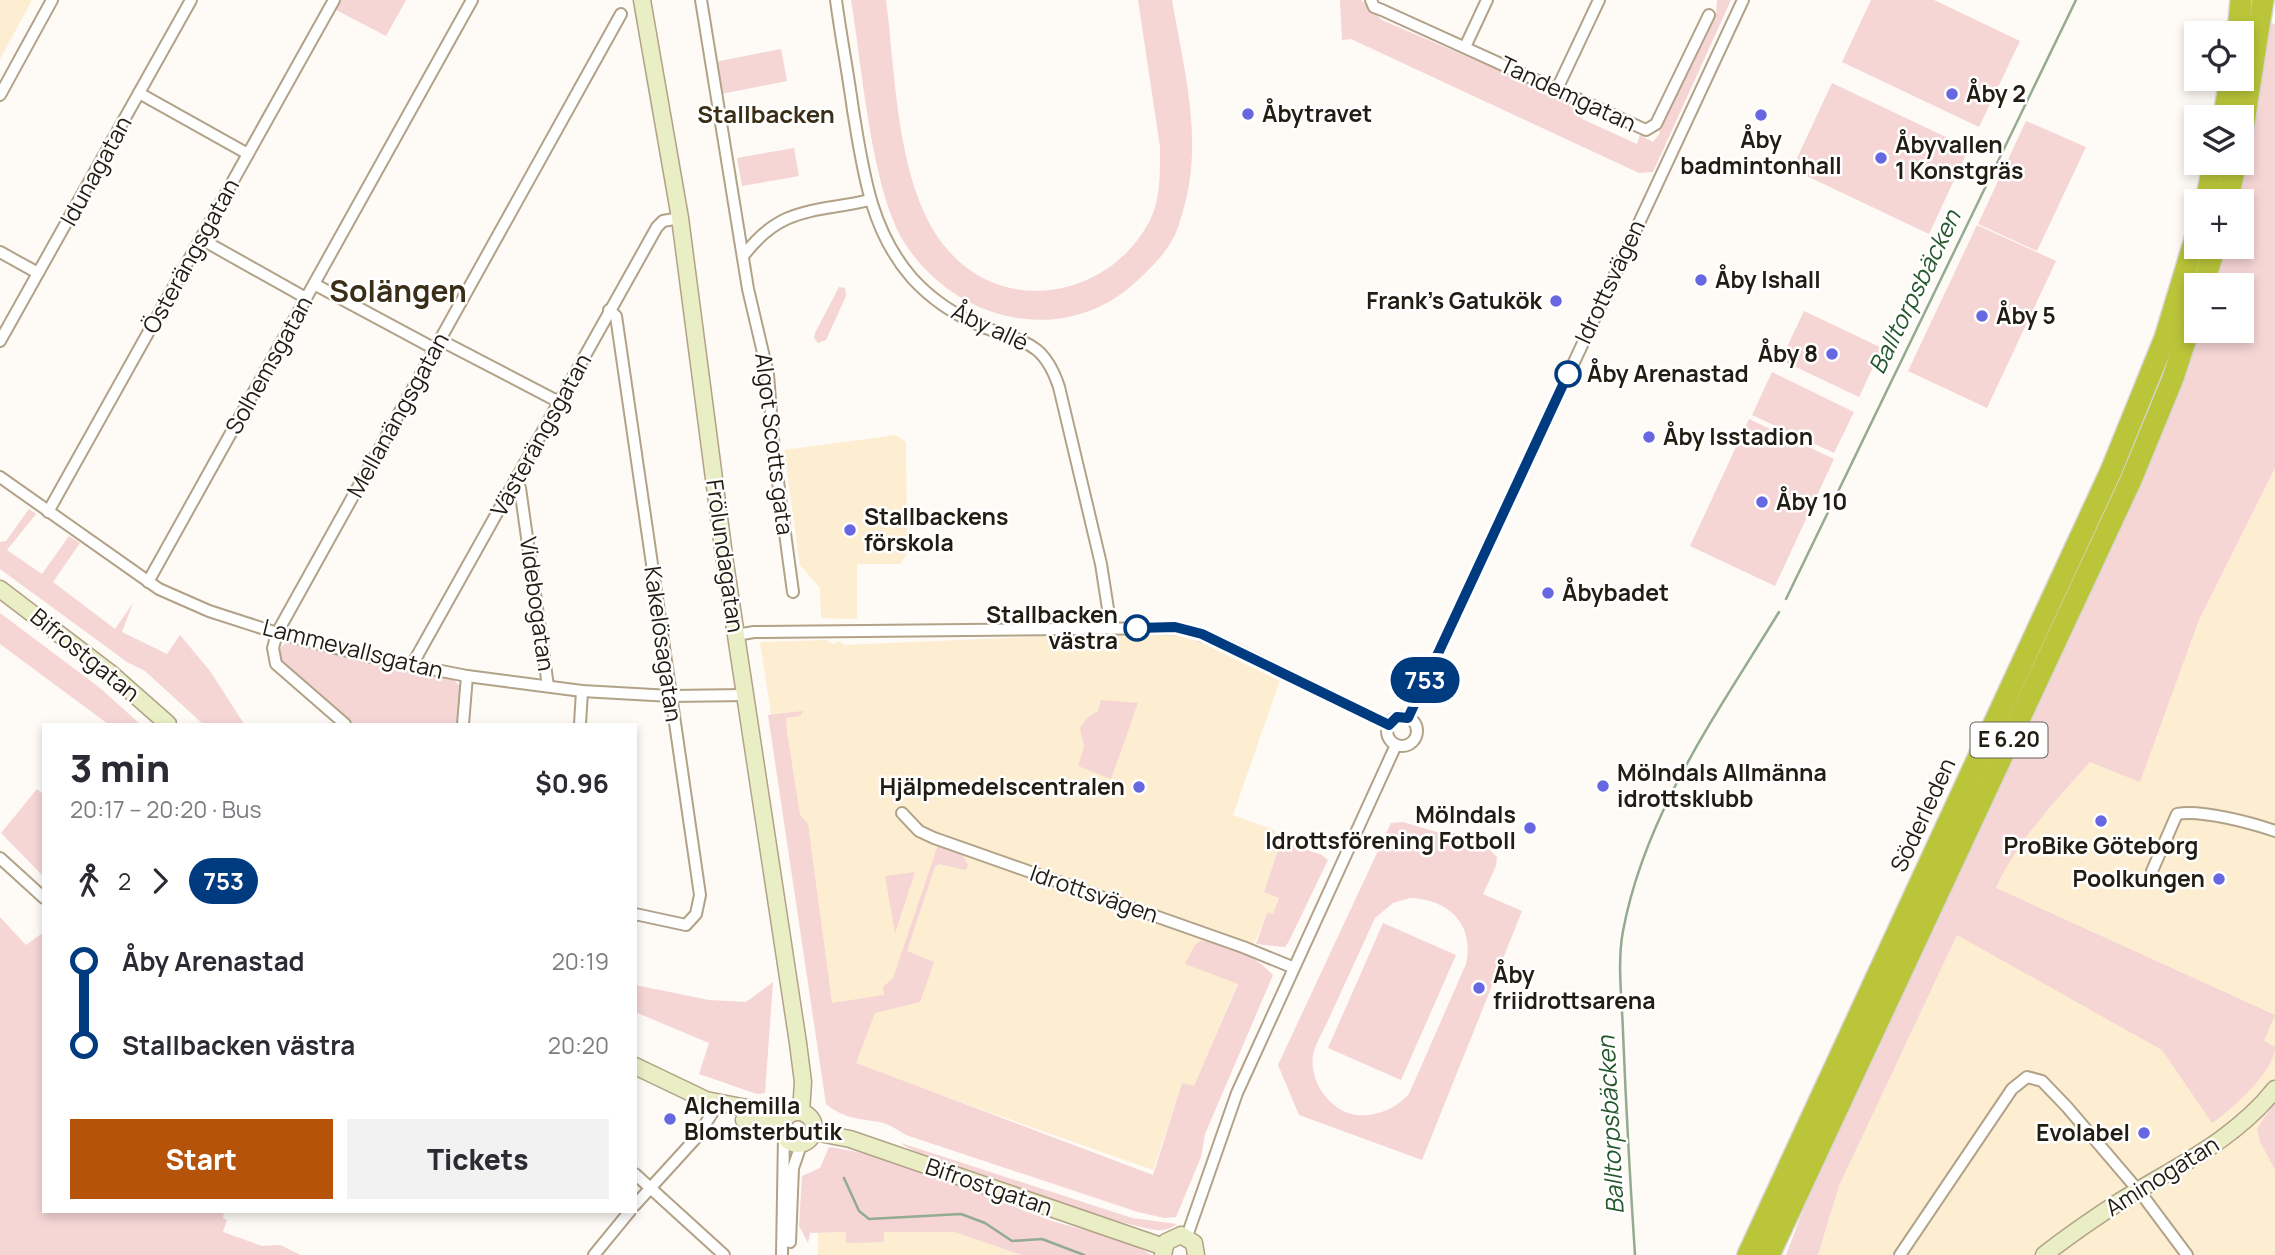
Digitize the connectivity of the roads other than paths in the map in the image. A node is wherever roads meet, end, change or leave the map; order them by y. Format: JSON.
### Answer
{"nodes":[{"id":1,"x":52,"y":0,"type":"edge"},
{"id":2,"x":191,"y":0,"type":"edge"},
{"id":3,"x":334,"y":0,"type":"edge"},
{"id":4,"x":472,"y":0,"type":"edge"},
{"id":5,"x":642,"y":0,"type":"edge"},
{"id":6,"x":701,"y":0,"type":"edge"},
{"id":7,"x":836,"y":0,"type":"edge"},
{"id":8,"x":1371,"y":0,"type":"edge"},
{"id":9,"x":1487,"y":0,"type":"edge"},
{"id":10,"x":1599,"y":0,"type":"edge"},
{"id":11,"x":1743,"y":0,"type":"edge"},
{"id":12,"x":2241,"y":0,"type":"edge"},
{"id":13,"x":2263,"y":0,"type":"edge"},
{"id":14,"x":621,"y":13,"type":"dead end"},
{"id":15,"x":1709,"y":15,"type":"dead end"},
{"id":16,"x":2239,"y":21,"type":"edge"},
{"id":17,"x":1465,"y":47,"type":"junction"},
{"id":18,"x":1557,"y":89,"type":"junction"},
{"id":19,"x":139,"y":93,"type":"junction"},
{"id":20,"x":0,"y":95,"type":"edge"},
{"id":21,"x":2247,"y":105,"type":"edge"},
{"id":22,"x":248,"y":154,"type":"junction"},
{"id":23,"x":870,"y":200,"type":"junction"},
{"id":24,"x":680,"y":218,"type":"junction"},
{"id":25,"x":201,"y":239,"type":"junction"},
{"id":26,"x":0,"y":252,"type":"edge"},
{"id":27,"x":744,"y":256,"type":"junction"},
{"id":28,"x":2189,"y":259,"type":"edge"},
{"id":29,"x":38,"y":273,"type":"junction"},
{"id":30,"x":314,"y":284,"type":"junction"},
{"id":31,"x":306,"y":298,"type":"junction"},
{"id":32,"x":609,"y":310,"type":"junction"},
{"id":33,"x":0,"y":341,"type":"edge"},
{"id":34,"x":2185,"y":343,"type":"edge"},
{"id":35,"x":437,"y":344,"type":"junction"},
{"id":36,"x":559,"y":402,"type":"junction"},
{"id":37,"x":0,"y":477,"type":"edge"},
{"id":38,"x":516,"y":481,"type":"junction"},
{"id":39,"x":48,"y":512,"type":"junction"},
{"id":40,"x":148,"y":582,"type":"junction"},
{"id":41,"x":0,"y":589,"type":"edge"},
{"id":42,"x":793,"y":592,"type":"dead end"},
{"id":43,"x":0,"y":601,"type":"edge"},
{"id":44,"x":1111,"y":628,"type":"junction"},
{"id":45,"x":277,"y":633,"type":"junction"},
{"id":46,"x":736,"y":635,"type":"junction"},
{"id":47,"x":412,"y":665,"type":"junction"},
{"id":48,"x":467,"y":676,"type":"junction"},
{"id":49,"x":548,"y":687,"type":"junction"},
{"id":50,"x":582,"y":691,"type":"junction"},
{"id":51,"x":746,"y":695,"type":"junction"},
{"id":52,"x":671,"y":696,"type":"junction"},
{"id":53,"x":1408,"y":718,"type":"junction"},
{"id":54,"x":153,"y":723,"type":"edge"},
{"id":55,"x":167,"y":723,"type":"edge"},
{"id":56,"x":344,"y":723,"type":"edge"},
{"id":57,"x":463,"y":723,"type":"edge"},
{"id":58,"x":580,"y":723,"type":"edge"},
{"id":59,"x":1389,"y":725,"type":"junction"},
{"id":60,"x":1395,"y":745,"type":"junction"},
{"id":61,"x":902,"y":813,"type":"dead end"},
{"id":62,"x":2275,"y":831,"type":"edge"},
{"id":63,"x":0,"y":858,"type":"edge"},
{"id":64,"x":2152,"y":871,"type":"dead end"},
{"id":65,"x":42,"y":896,"type":"edge"},
{"id":66,"x":637,"y":914,"type":"edge"},
{"id":67,"x":1292,"y":967,"type":"junction"},
{"id":68,"x":637,"y":1067,"type":"edge"},
{"id":69,"x":637,"y":1077,"type":"edge"},
{"id":70,"x":2275,"y":1089,"type":"edge"},
{"id":71,"x":713,"y":1112,"type":"junction"},
{"id":72,"x":789,"y":1124,"type":"junction"},
{"id":73,"x":1806,"y":1128,"type":"junction"},
{"id":74,"x":814,"y":1132,"type":"junction"},
{"id":75,"x":801,"y":1144,"type":"junction"},
{"id":76,"x":1810,"y":1166,"type":"junction"},
{"id":77,"x":637,"y":1176,"type":"edge"},
{"id":78,"x":651,"y":1188,"type":"junction"},
{"id":79,"x":2138,"y":1191,"type":"junction"},
{"id":80,"x":637,"y":1203,"type":"edge"},
{"id":81,"x":628,"y":1213,"type":"edge"},
{"id":82,"x":1198,"y":1248,"type":"edge"},
{"id":83,"x":1163,"y":1251,"type":"edge"},
{"id":84,"x":595,"y":1255,"type":"edge"},
{"id":85,"x":723,"y":1255,"type":"edge"},
{"id":86,"x":782,"y":1255,"type":"edge"},
{"id":87,"x":789,"y":1255,"type":"edge"},
{"id":88,"x":1736,"y":1255,"type":"edge"},
{"id":89,"x":1748,"y":1255,"type":"edge"},
{"id":90,"x":1769,"y":1255,"type":"edge"},
{"id":91,"x":1781,"y":1255,"type":"edge"},
{"id":92,"x":1900,"y":1255,"type":"edge"},
{"id":93,"x":2044,"y":1255,"type":"edge"},
{"id":94,"x":2188,"y":1255,"type":"edge"}],
"edges":[{"from":1,"to":20,"type":"street"},
{"from":2,"to":19,"type":"street","name":"Idunagatan"},
{"from":3,"to":22,"type":"street","name":"Österängsgatan"},
{"from":4,"to":30,"type":"street","name":"Solhemsgatan"},
{"from":5,"to":24,"type":"street","name":"Frölundagatan"},
{"from":6,"to":27,"type":"street","name":"Algot Scotts gata"},
{"from":7,"to":23,"type":"street","name":"Åby allé"},
{"from":8,"to":17,"type":"street","name":"Tandemgatan"},
{"from":9,"to":17,"type":"street"},
{"from":10,"to":18,"type":"street"},
{"from":11,"to":53,"type":"street","name":"Idrottsvägen"},
{"from":12,"to":16,"type":"highway"},
{"from":13,"to":21,"type":"highway"},
{"from":14,"to":35,"type":"street","name":"Mellanängsgatan"},
{"from":15,"to":18,"type":"street","name":"Tandemgatan"},
{"from":17,"to":18,"type":"street","name":"Tandemgatan"},
{"from":19,"to":22,"type":"street"},
{"from":19,"to":29,"type":"street","name":"Idunagatan"},
{"from":22,"to":25,"type":"street","name":"Österängsgatan"},
{"from":23,"to":27,"type":"street"},
{"from":23,"to":44,"type":"street","name":"Åby allé"},
{"from":24,"to":32,"type":"street","name":"Västerängsgatan"},
{"from":24,"to":46,"type":"street","name":"Frölundagatan"},
{"from":25,"to":31,"type":"street"},
{"from":25,"to":39,"type":"street","name":"Österängsgatan"},
{"from":26,"to":29,"type":"street"},
{"from":27,"to":42,"type":"street","name":"Algot Scotts gata"},
{"from":28,"to":73,"type":"highway","name":"Söderleden","number":"E 6.20"},
{"from":29,"to":33,"type":"street","name":"Idunagatan"},
{"from":30,"to":31,"type":"street","name":"Solhemsgatan"},
{"from":30,"to":35,"type":"street"},
{"from":31,"to":40,"type":"street","name":"Solhemsgatan"},
{"from":32,"to":36,"type":"street","name":"Västerängsgatan"},
{"from":32,"to":52,"type":"street","name":"Kakelösagatan"},
{"from":34,"to":76,"type":"highway","name":"Söderleden","number":"E 6.20"},
{"from":35,"to":36,"type":"street"},
{"from":35,"to":45,"type":"street","name":"Mellanängsgatan"},
{"from":36,"to":38,"type":"street","name":"Västerängsgatan"},
{"from":37,"to":39,"type":"street","name":"Lammevallsgatan"},
{"from":38,"to":47,"type":"street","name":"Västerängsgatan"},
{"from":38,"to":49,"type":"street","name":"Videbogatan"},
{"from":39,"to":40,"type":"street","name":"Lammevallsgatan"},
{"from":40,"to":45,"type":"street","name":"Lammevallsgatan"},
{"from":41,"to":55,"type":"street","name":"Bifrostgatan"},
{"from":43,"to":54,"type":"street","name":"Bifrostgatan"},
{"from":44,"to":46,"type":"street"},
{"from":44,"to":59,"type":"street"},
{"from":45,"to":47,"type":"street","name":"Lammevallsgatan"},
{"from":45,"to":56,"type":"street"},
{"from":46,"to":51,"type":"street","name":"Frölundagatan"},
{"from":47,"to":48,"type":"street","name":"Lammevallsgatan"},
{"from":48,"to":49,"type":"street","name":"Lammevallsgatan"},
{"from":48,"to":57,"type":"street"},
{"from":49,"to":50,"type":"street","name":"Lammevallsgatan"},
{"from":50,"to":52,"type":"street","name":"Lammevallsgatan"},
{"from":50,"to":58,"type":"street"},
{"from":51,"to":52,"type":"street","name":"Lammevallsgatan"},
{"from":51,"to":72,"type":"street","name":"Frölundagatan"},
{"from":52,"to":66,"type":"street","name":"Kakelösagatan"},
{"from":53,"to":59,"type":"street"},
{"from":53,"to":60,"type":"street","name":"Idrottsvägen"},
{"from":59,"to":60,"type":"street"},
{"from":60,"to":67,"type":"street","name":"Idrottsvägen"},
{"from":61,"to":67,"type":"street","name":"Idrottsvägen"},
{"from":62,"to":64,"type":"street"},
{"from":63,"to":65,"type":"street"},
{"from":67,"to":82,"type":"street","name":"Idrottsvägen"},
{"from":68,"to":72,"type":"street"},
{"from":69,"to":71,"type":"street"},
{"from":70,"to":79,"type":"street","name":"Aminogatan"},
{"from":71,"to":72,"type":"street"},
{"from":71,"to":78,"type":"street"},
{"from":72,"to":74,"type":"street"},
{"from":72,"to":75,"type":"street"},
{"from":72,"to":86,"type":"street","name":"Frölundagatan"},
{"from":73,"to":88,"type":"highway"},
{"from":73,"to":89,"type":"highway","name":"Söderleden","number":"E 6.20"},
{"from":74,"to":75,"type":"street"},
{"from":74,"to":83,"type":"street","name":"Bifrostgatan"},
{"from":75,"to":87,"type":"street"},
{"from":76,"to":90,"type":"highway","name":"Söderleden","number":"E 6.20"},
{"from":76,"to":91,"type":"highway"},
{"from":77,"to":78,"type":"street"},
{"from":78,"to":80,"type":"street"},
{"from":78,"to":85,"type":"street"},
{"from":79,"to":92,"type":"street"},
{"from":79,"to":93,"type":"street","name":"Aminogatan"},
{"from":79,"to":94,"type":"street"},
{"from":81,"to":84,"type":"street"},
{"from":82,"to":83,"type":"street","name":"Bifrostgatan"}]}
